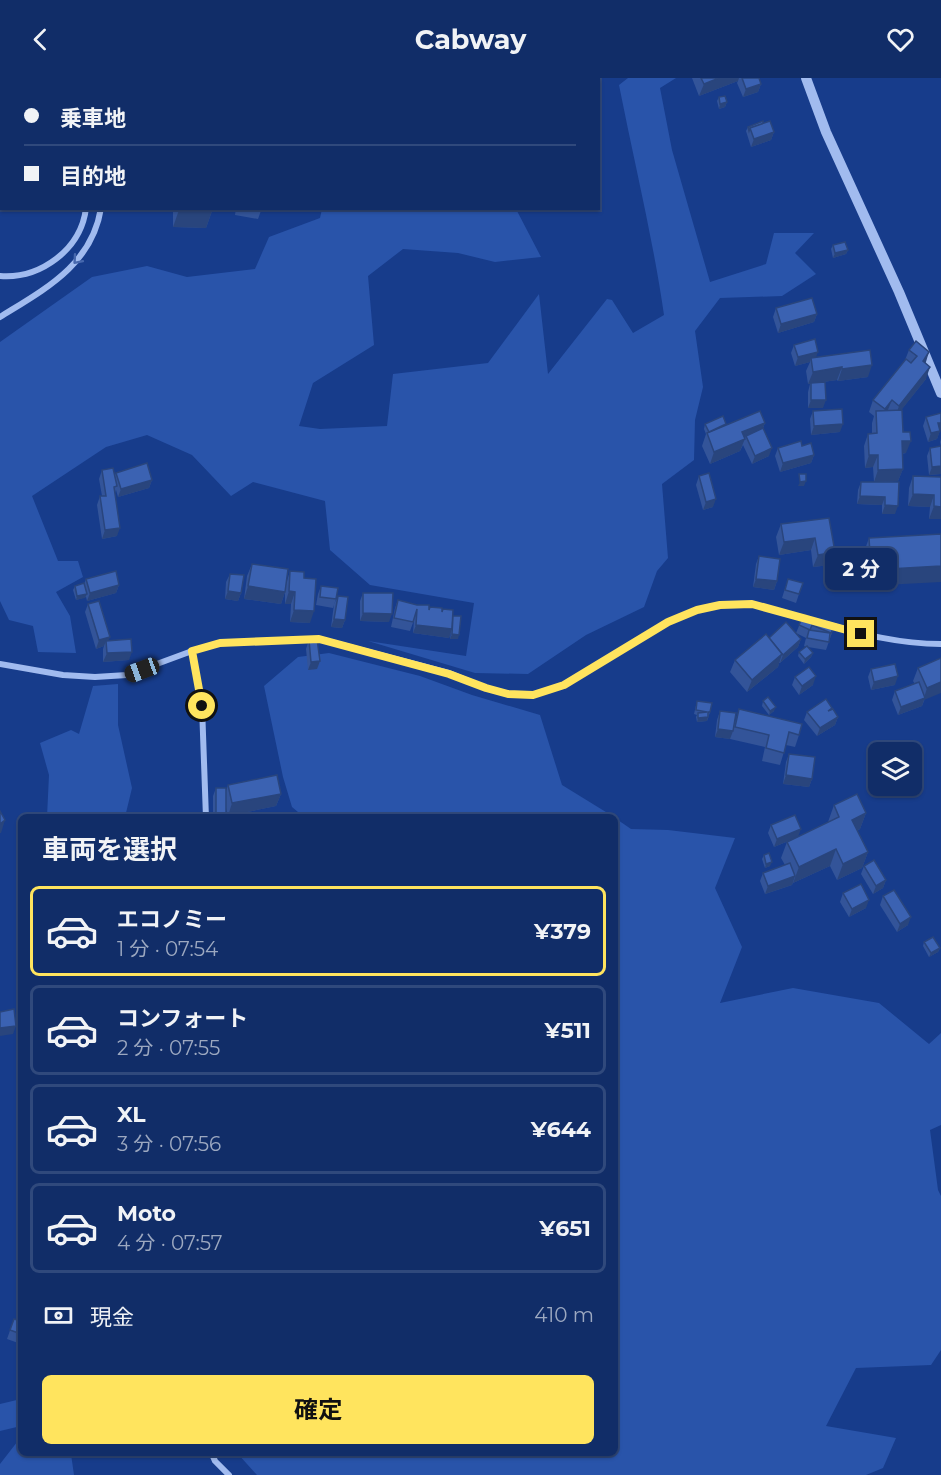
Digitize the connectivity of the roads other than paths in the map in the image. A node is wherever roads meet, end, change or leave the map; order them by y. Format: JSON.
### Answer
{"nodes":[{"id":1,"x":807,"y":78,"type":"edge"},
{"id":2,"x":86,"y":210,"type":"edge"},
{"id":3,"x":101,"y":210,"type":"edge"},
{"id":4,"x":0,"y":276,"type":"edge"},
{"id":5,"x":0,"y":317,"type":"edge"},
{"id":6,"x":941,"y":393,"type":"edge"},
{"id":7,"x":941,"y":644,"type":"edge"},
{"id":8,"x":192,"y":651,"type":"junction"},
{"id":9,"x":0,"y":664,"type":"edge"},
{"id":10,"x":206,"y":814,"type":"edge"},
{"id":11,"x":213,"y":1456,"type":"edge"},
{"id":12,"x":229,"y":1475,"type":"edge"}],
"edges":[{"from":1,"to":6,"type":"street"},
{"from":2,"to":4,"type":"street"},
{"from":3,"to":5,"type":"street","one_way":true},
{"from":7,"to":8,"type":"street"},
{"from":8,"to":9,"type":"street"},
{"from":8,"to":10,"type":"street"},
{"from":11,"to":12,"type":"street"}]}
